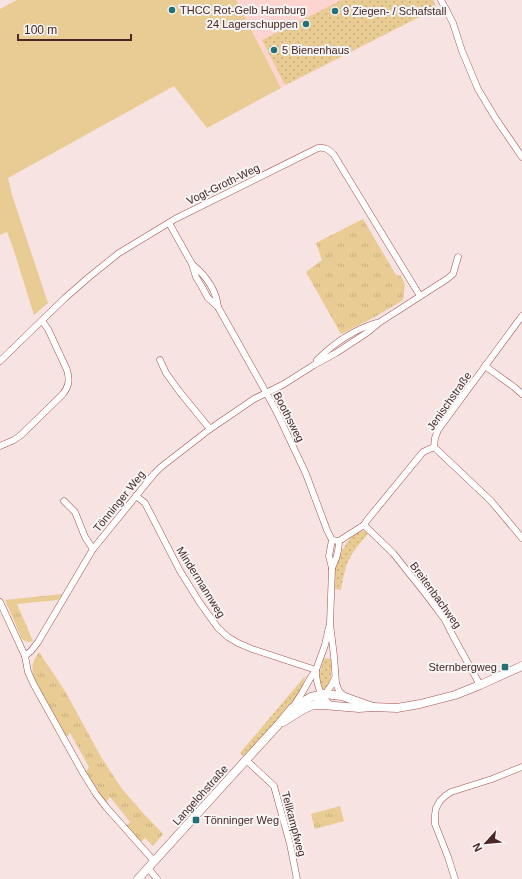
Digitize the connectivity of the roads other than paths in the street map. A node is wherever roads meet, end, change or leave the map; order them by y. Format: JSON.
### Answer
{"nodes":[{"id":1,"x":441,"y":0,"type":"edge"},
{"id":2,"x":522,"y":157,"type":"edge"},
{"id":3,"x":169,"y":222,"type":"junction"},
{"id":4,"x":458,"y":258,"type":"dead end"},
{"id":5,"x":192,"y":264,"type":"junction"},
{"id":6,"x":420,"y":296,"type":"junction"},
{"id":7,"x":218,"y":307,"type":"junction"},
{"id":8,"x":522,"y":316,"type":"edge"},
{"id":9,"x":42,"y":321,"type":"junction"},
{"id":10,"x":160,"y":360,"type":"dead end"},
{"id":11,"x":0,"y":361,"type":"edge"},
{"id":12,"x":485,"y":366,"type":"junction"},
{"id":13,"x":266,"y":392,"type":"junction"},
{"id":14,"x":522,"y":394,"type":"edge"},
{"id":15,"x":210,"y":429,"type":"junction"},
{"id":16,"x":0,"y":446,"type":"edge"},
{"id":17,"x":434,"y":447,"type":"junction"},
{"id":18,"x":136,"y":496,"type":"junction"},
{"id":19,"x":64,"y":501,"type":"dead end"},
{"id":20,"x":364,"y":525,"type":"junction"},
{"id":21,"x":522,"y":538,"type":"edge"},
{"id":22,"x":332,"y":540,"type":"junction"},
{"id":23,"x":339,"y":542,"type":"junction"},
{"id":24,"x":93,"y":550,"type":"junction"},
{"id":25,"x":332,"y":568,"type":"junction"},
{"id":26,"x":0,"y":602,"type":"edge"},
{"id":27,"x":330,"y":624,"type":"junction"},
{"id":28,"x":25,"y":656,"type":"junction"},
{"id":29,"x":522,"y":666,"type":"edge"},
{"id":30,"x":316,"y":670,"type":"junction"},
{"id":31,"x":335,"y":678,"type":"junction"},
{"id":32,"x":480,"y":685,"type":"junction"},
{"id":33,"x":324,"y":695,"type":"junction"},
{"id":34,"x":344,"y":696,"type":"junction"},
{"id":35,"x":313,"y":705,"type":"junction"},
{"id":36,"x":332,"y":706,"type":"junction"},
{"id":37,"x":374,"y":707,"type":"junction"},
{"id":38,"x":292,"y":708,"type":"junction"},
{"id":39,"x":278,"y":725,"type":"junction"},
{"id":40,"x":246,"y":760,"type":"junction"},
{"id":41,"x":522,"y":767,"type":"edge"},
{"id":42,"x":154,"y":862,"type":"junction"},
{"id":43,"x":148,"y":868,"type":"junction"},
{"id":44,"x":138,"y":879,"type":"edge"},
{"id":45,"x":157,"y":879,"type":"edge"},
{"id":46,"x":296,"y":879,"type":"edge"},
{"id":47,"x":455,"y":879,"type":"edge"}],
"edges":[{"from":1,"to":2,"type":"street"},
{"from":3,"to":5,"type":"street","name":"Boothsweg"},
{"from":3,"to":6,"type":"street","name":"Vogt-Groth-Weg"},
{"from":3,"to":9,"type":"street","name":"Vogt-Groth-Weg"},
{"from":4,"to":6,"type":"street","name":"Tönninger Weg"},
{"from":5,"to":7,"type":"street","name":"Boothsweg"},
{"from":5,"to":7,"type":"street","name":"Boothsweg"},
{"from":6,"to":13,"type":"street","name":"Tönninger Weg"},
{"from":7,"to":13,"type":"street","name":"Boothsweg"},
{"from":8,"to":12,"type":"street","name":"Jenischstraße"},
{"from":9,"to":11,"type":"street","name":"Vogt-Groth-Weg"},
{"from":9,"to":16,"type":"street"},
{"from":10,"to":15,"type":"street"},
{"from":12,"to":14,"type":"street"},
{"from":12,"to":17,"type":"street","name":"Jenischstraße"},
{"from":13,"to":15,"type":"street","name":"Tönninger Weg"},
{"from":13,"to":22,"type":"street","name":"Boothsweg"},
{"from":15,"to":18,"type":"street","name":"Tönninger Weg"},
{"from":17,"to":20,"type":"street","name":"Jenischstraße"},
{"from":17,"to":21,"type":"street"},
{"from":18,"to":24,"type":"street","name":"Tönninger Weg"},
{"from":18,"to":30,"type":"street","name":"Mindermannweg"},
{"from":19,"to":24,"type":"street"},
{"from":20,"to":23,"type":"street","name":"Jenischstraße"},
{"from":20,"to":32,"type":"street","name":"Breitenbachweg"},
{"from":22,"to":23,"type":"street"},
{"from":22,"to":25,"type":"street"},
{"from":23,"to":25,"type":"street"},
{"from":24,"to":28,"type":"street","name":"Tönninger Weg"},
{"from":25,"to":27,"type":"street"},
{"from":26,"to":28,"type":"street"},
{"from":27,"to":30,"type":"street"},
{"from":27,"to":31,"type":"street"},
{"from":28,"to":42,"type":"street"},
{"from":29,"to":32,"type":"street","name":"Langelohstraße"},
{"from":30,"to":33,"type":"street"},
{"from":30,"to":38,"type":"street"},
{"from":31,"to":33,"type":"street"},
{"from":31,"to":34,"type":"street"},
{"from":32,"to":37,"type":"street","name":"Langelohstraße"},
{"from":33,"to":34,"type":"street","name":"Langelohstraße"},
{"from":33,"to":35,"type":"street"},
{"from":33,"to":36,"type":"street"},
{"from":33,"to":38,"type":"street","name":"Langelohstraße"},
{"from":34,"to":37,"type":"street","name":"Langelohstraße"},
{"from":35,"to":36,"type":"street","name":"Langelohstraße"},
{"from":35,"to":39,"type":"street","name":"Langelohstraße"},
{"from":36,"to":37,"type":"street","name":"Langelohstraße"},
{"from":38,"to":39,"type":"street","name":"Langelohstraße"},
{"from":39,"to":40,"type":"street","name":"Langelohstraße"},
{"from":40,"to":42,"type":"street","name":"Langelohstraße"},
{"from":40,"to":46,"type":"street","name":"Tellkampfweg"},
{"from":41,"to":47,"type":"street"},
{"from":42,"to":43,"type":"street","name":"Langelohstraße"},
{"from":43,"to":44,"type":"street","name":"Langelohstraße"},
{"from":43,"to":45,"type":"street"}]}
